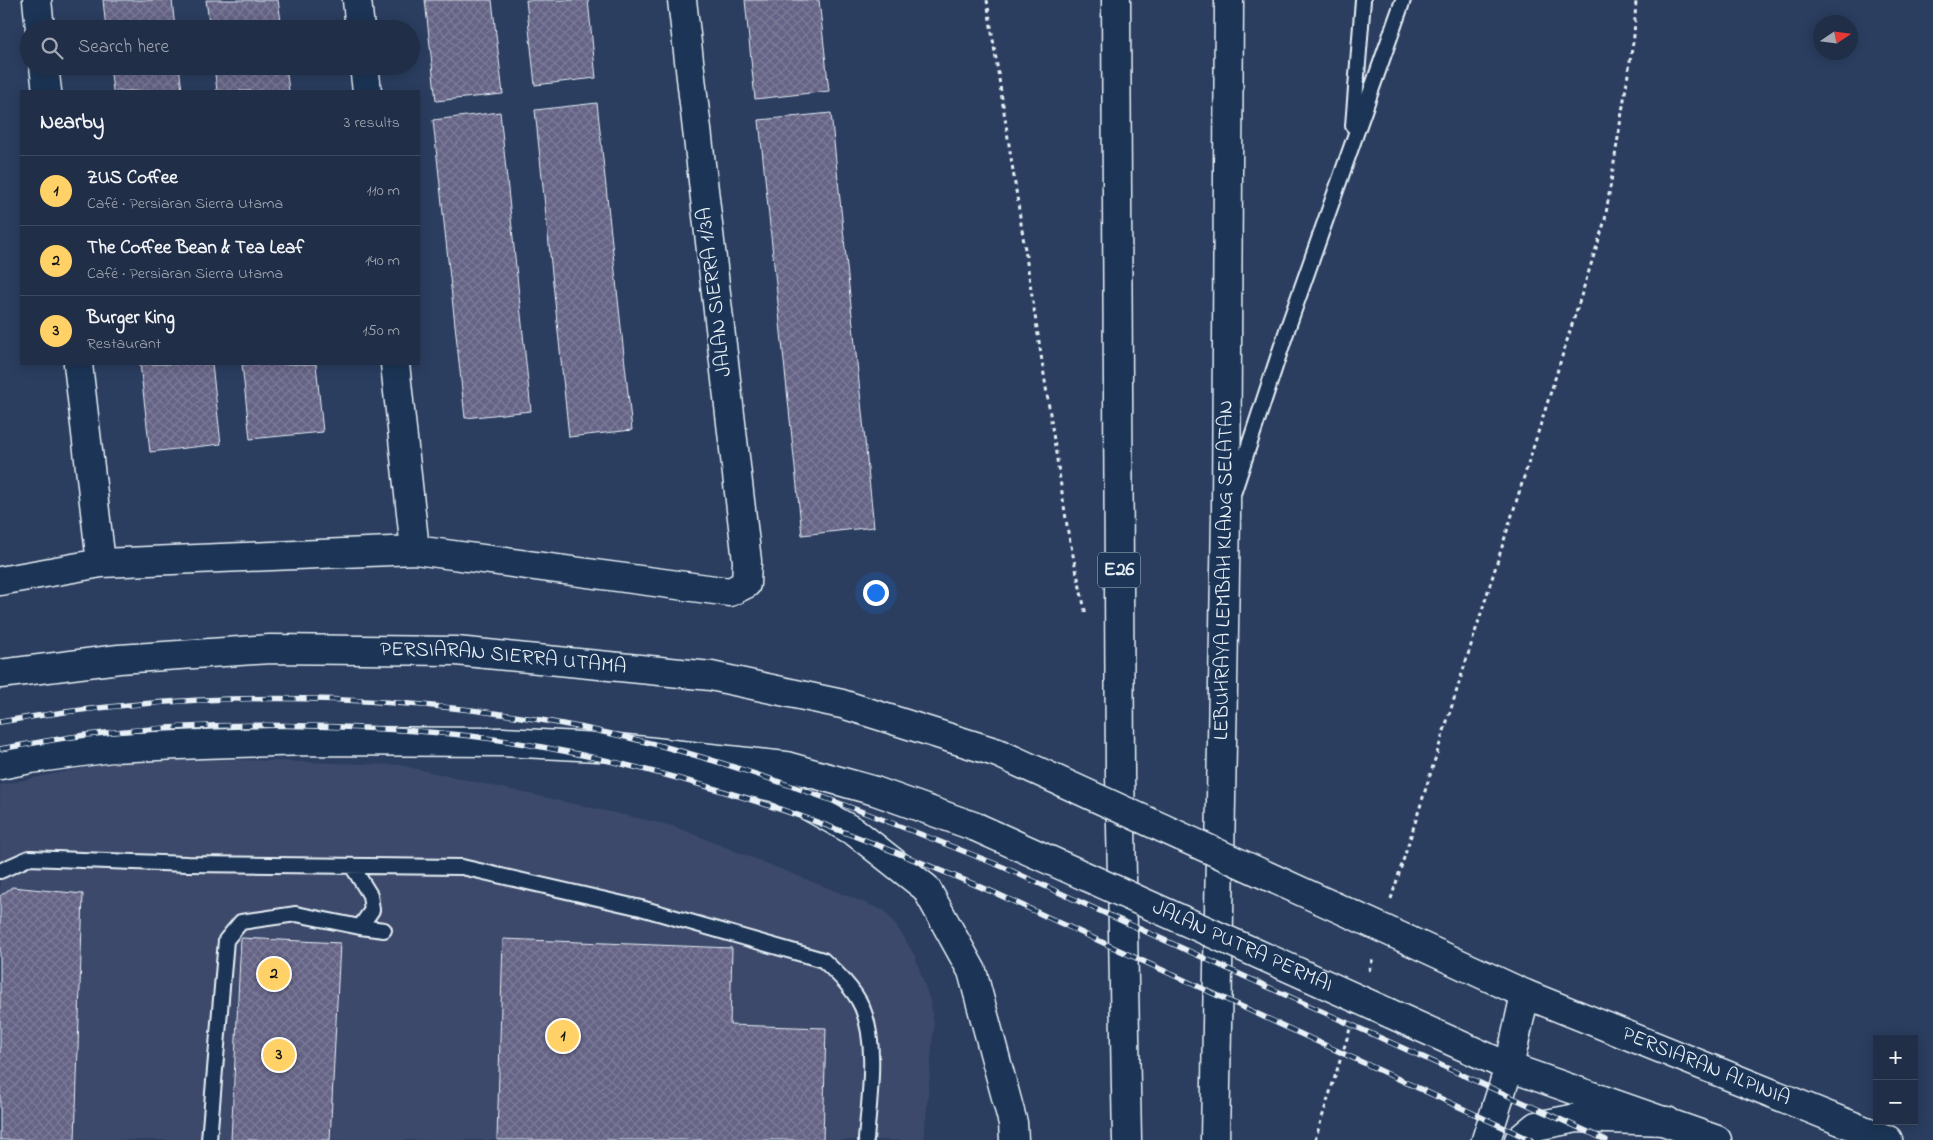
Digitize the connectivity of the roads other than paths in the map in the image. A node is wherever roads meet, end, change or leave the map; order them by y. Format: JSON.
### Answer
{"nodes":[{"id":1,"x":37,"y":0,"type":"edge"},
{"id":2,"x":357,"y":0,"type":"edge"},
{"id":3,"x":682,"y":0,"type":"edge"},
{"id":4,"x":1116,"y":0,"type":"edge"},
{"id":5,"x":1229,"y":0,"type":"edge"},
{"id":6,"x":1363,"y":0,"type":"edge"},
{"id":7,"x":1403,"y":0,"type":"edge"},
{"id":8,"x":39,"y":20,"type":"edge"},
{"id":9,"x":359,"y":20,"type":"edge"},
{"id":10,"x":45,"y":75,"type":"edge"},
{"id":11,"x":365,"y":75,"type":"edge"},
{"id":12,"x":47,"y":90,"type":"edge"},
{"id":13,"x":367,"y":90,"type":"edge"},
{"id":14,"x":1352,"y":146,"type":"junction"},
{"id":15,"x":78,"y":365,"type":"edge"},
{"id":16,"x":395,"y":365,"type":"edge"},
{"id":17,"x":1226,"y":515,"type":"junction"},
{"id":18,"x":415,"y":550,"type":"junction"},
{"id":19,"x":101,"y":564,"type":"junction"},
{"id":20,"x":0,"y":581,"type":"edge"},
{"id":21,"x":0,"y":674,"type":"edge"},
{"id":22,"x":617,"y":748,"type":"junction"},
{"id":23,"x":0,"y":765,"type":"edge"},
{"id":24,"x":352,"y":866,"type":"junction"},
{"id":25,"x":0,"y":871,"type":"edge"},
{"id":26,"x":360,"y":927,"type":"junction"},
{"id":27,"x":384,"y":930,"type":"dead end"},
{"id":28,"x":1524,"y":994,"type":"junction"},
{"id":29,"x":1509,"y":1067,"type":"junction"},
{"id":30,"x":1667,"y":1121,"type":"junction"},
{"id":31,"x":209,"y":1140,"type":"edge"},
{"id":32,"x":866,"y":1140,"type":"edge"},
{"id":33,"x":1014,"y":1140,"type":"edge"},
{"id":34,"x":1127,"y":1140,"type":"edge"},
{"id":35,"x":1215,"y":1140,"type":"edge"},
{"id":36,"x":1486,"y":1140,"type":"edge"},
{"id":37,"x":1519,"y":1140,"type":"edge"},
{"id":38,"x":1717,"y":1140,"type":"edge"},
{"id":39,"x":1888,"y":1140,"type":"edge"}],
"edges":[{"from":1,"to":8,"type":"main road"},
{"from":2,"to":9,"type":"main road"},
{"from":3,"to":18,"type":"main road","name":"JALAN SIERRA 1/3A"},
{"from":4,"to":34,"type":"main road","number":"E26"},
{"from":5,"to":17,"type":"main road","name":"LEBUHRAYA LEMBAH KLANG SELATAN"},
{"from":6,"to":14,"type":"lane"},
{"from":7,"to":14,"type":"lane"},
{"from":10,"to":12,"type":"main road"},
{"from":11,"to":13,"type":"main road"},
{"from":14,"to":17,"type":"lane"},
{"from":15,"to":19,"type":"main road"},
{"from":16,"to":18,"type":"main road"},
{"from":17,"to":35,"type":"main road","name":"LEBUHRAYA LEMBAH KLANG SELATAN"},
{"from":18,"to":19,"type":"main road"},
{"from":19,"to":20,"type":"main road"},
{"from":21,"to":28,"type":"main road","name":"PERSIARAN SIERRA UTAMA","bridge":true},
{"from":22,"to":23,"type":"main road"},
{"from":22,"to":29,"type":"main road","name":"JALAN PUTRA PERMAI","bridge":true},
{"from":22,"to":33,"type":"main road"},
{"from":24,"to":25,"type":"lane"},
{"from":24,"to":26,"type":"lane"},
{"from":24,"to":32,"type":"lane"},
{"from":26,"to":27,"type":"lane"},
{"from":26,"to":31,"type":"lane"},
{"from":28,"to":29,"type":"main road"},
{"from":28,"to":39,"type":"main road","name":"PERSIARAN ALPINIA"},
{"from":29,"to":30,"type":"main road"},
{"from":29,"to":36,"type":"main road"},
{"from":30,"to":37,"type":"main road"},
{"from":30,"to":38,"type":"main road"}]}
